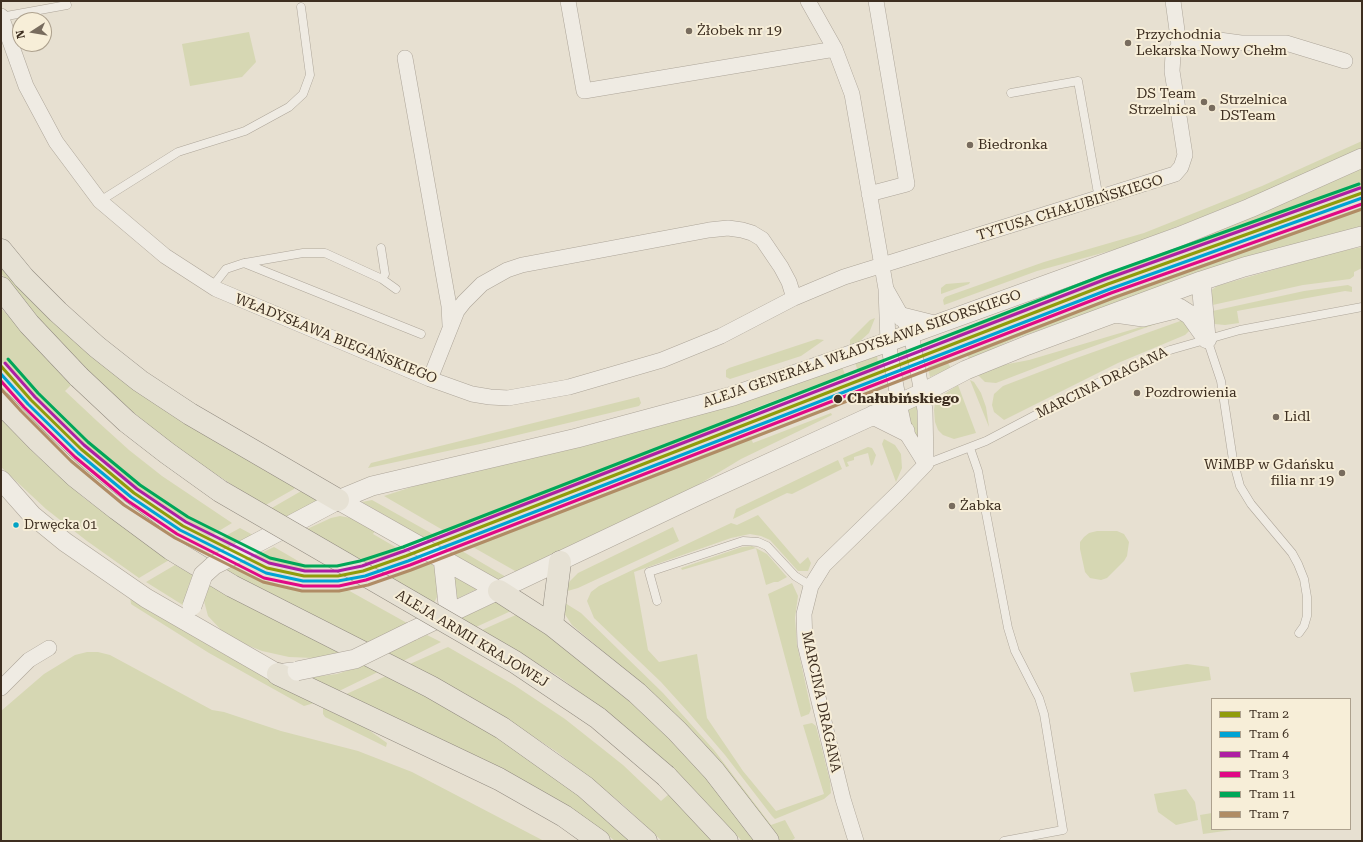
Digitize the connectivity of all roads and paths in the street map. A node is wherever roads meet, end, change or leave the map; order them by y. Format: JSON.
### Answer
{"nodes":[{"id":1,"x":568,"y":1,"type":"edge"},
{"id":2,"x":808,"y":1,"type":"edge"},
{"id":3,"x":876,"y":1,"type":"edge"},
{"id":4,"x":1173,"y":1,"type":"edge"},
{"id":5,"x":67,"y":5,"type":"dead end"},
{"id":6,"x":301,"y":7,"type":"dead end"},
{"id":7,"x":1,"y":16,"type":"edge"},
{"id":8,"x":1179,"y":45,"type":"junction"},
{"id":9,"x":835,"y":49,"type":"junction"},
{"id":10,"x":405,"y":58,"type":"dead end"},
{"id":11,"x":1345,"y":61,"type":"dead end"},
{"id":12,"x":1011,"y":93,"type":"dead end"},
{"id":13,"x":1362,"y":158,"type":"edge"},
{"id":14,"x":869,"y":194,"type":"junction"},
{"id":15,"x":1099,"y":199,"type":"junction"},
{"id":16,"x":100,"y":201,"type":"junction"},
{"id":17,"x":1362,"y":236,"type":"edge"},
{"id":18,"x":381,"y":248,"type":"dead end"},
{"id":19,"x":1,"y":250,"type":"edge"},
{"id":20,"x":244,"y":263,"type":"junction"},
{"id":21,"x":881,"y":265,"type":"junction"},
{"id":22,"x":382,"y":280,"type":"junction"},
{"id":23,"x":1201,"y":281,"type":"junction"},
{"id":24,"x":212,"y":287,"type":"junction"},
{"id":25,"x":1,"y":288,"type":"edge"},
{"id":26,"x":396,"y":289,"type":"dead end"},
{"id":27,"x":886,"y":289,"type":"junction"},
{"id":28,"x":794,"y":298,"type":"junction"},
{"id":29,"x":1362,"y":307,"type":"edge"},
{"id":30,"x":1113,"y":313,"type":"junction"},
{"id":31,"x":902,"y":317,"type":"junction"},
{"id":32,"x":934,"y":325,"type":"junction"},
{"id":33,"x":450,"y":329,"type":"junction"},
{"id":34,"x":421,"y":334,"type":"dead end"},
{"id":35,"x":911,"y":334,"type":"junction"},
{"id":36,"x":1206,"y":339,"type":"junction"},
{"id":37,"x":888,"y":342,"type":"junction"},
{"id":38,"x":430,"y":379,"type":"junction"},
{"id":39,"x":922,"y":393,"type":"junction"},
{"id":40,"x":1,"y":403,"type":"edge"},
{"id":41,"x":899,"y":403,"type":"junction"},
{"id":42,"x":873,"y":415,"type":"junction"},
{"id":43,"x":905,"y":431,"type":"junction"},
{"id":44,"x":970,"y":448,"type":"junction"},
{"id":45,"x":926,"y":464,"type":"junction"},
{"id":46,"x":1,"y":480,"type":"edge"},
{"id":47,"x":338,"y":500,"type":"junction"},
{"id":48,"x":443,"y":558,"type":"junction"},
{"id":49,"x":560,"y":562,"type":"junction"},
{"id":50,"x":811,"y":586,"type":"junction"},
{"id":51,"x":499,"y":591,"type":"junction"},
{"id":52,"x":657,"y":601,"type":"dead end"},
{"id":53,"x":449,"y":614,"type":"junction"},
{"id":54,"x":191,"y":615,"type":"junction"},
{"id":55,"x":552,"y":625,"type":"junction"},
{"id":56,"x":1299,"y":633,"type":"dead end"},
{"id":57,"x":49,"y":648,"type":"dead end"},
{"id":58,"x":288,"y":673,"type":"junction"},
{"id":59,"x":1,"y":688,"type":"edge"},
{"id":60,"x":599,"y":841,"type":"edge"},
{"id":61,"x":646,"y":841,"type":"edge"},
{"id":62,"x":727,"y":841,"type":"edge"},
{"id":63,"x":768,"y":841,"type":"edge"},
{"id":64,"x":856,"y":841,"type":"edge"},
{"id":65,"x":1004,"y":841,"type":"edge"}],
"edges":[{"from":1,"to":9,"type":"street"},
{"from":2,"to":9,"type":"street"},
{"from":3,"to":14,"type":"street"},
{"from":4,"to":8,"type":"street","name":"TYTUSA CHAŁUBIŃSKIEGO"},
{"from":5,"to":7,"type":"lane"},
{"from":6,"to":16,"type":"lane"},
{"from":7,"to":16,"type":"street","name":"WŁADYSŁAWA BIEGAŃSKIEGO"},
{"from":8,"to":11,"type":"street"},
{"from":8,"to":15,"type":"street","name":"TYTUSA CHAŁUBIŃSKIEGO"},
{"from":9,"to":14,"type":"street"},
{"from":10,"to":33,"type":"street"},
{"from":12,"to":15,"type":"lane"},
{"from":13,"to":32,"type":"street","name":"ALEJA GENERAŁA WŁADYSŁAWA SIKORSKIEGO"},
{"from":14,"to":21,"type":"street"},
{"from":15,"to":21,"type":"street","name":"TYTUSA CHAŁUBIŃSKIEGO"},
{"from":16,"to":24,"type":"street","name":"WŁADYSŁAWA BIEGAŃSKIEGO"},
{"from":17,"to":23,"type":"street"},
{"from":18,"to":22,"type":"lane"},
{"from":19,"to":47,"type":"main road"},
{"from":20,"to":22,"type":"lane"},
{"from":20,"to":24,"type":"lane"},
{"from":20,"to":34,"type":"lane"},
{"from":21,"to":27,"type":"street"},
{"from":21,"to":28,"type":"street","name":"WŁADYSŁAWA BIEGAŃSKIEGO"},
{"from":22,"to":26,"type":"lane"},
{"from":23,"to":30,"type":"street"},
{"from":23,"to":36,"type":"street"},
{"from":24,"to":38,"type":"street","name":"WŁADYSŁAWA BIEGAŃSKIEGO"},
{"from":25,"to":62,"type":"main road","name":"ALEJA ARMII KRAJOWEJ","bridge":true},
{"from":27,"to":31,"type":"street"},
{"from":27,"to":37,"type":"street"},
{"from":28,"to":33,"type":"street"},
{"from":28,"to":38,"type":"street","name":"WŁADYSŁAWA BIEGAŃSKIEGO"},
{"from":29,"to":36,"type":"lane","name":"MARCINA DRAGANA"},
{"from":30,"to":36,"type":"street"},
{"from":30,"to":39,"type":"street"},
{"from":31,"to":32,"type":"street"},
{"from":31,"to":35,"type":"street"},
{"from":32,"to":35,"type":"street","name":"ALEJA GENERAŁA WŁADYSŁAWA SIKORSKIEGO"},
{"from":33,"to":38,"type":"street"},
{"from":35,"to":37,"type":"street","name":"ALEJA GENERAŁA WŁADYSŁAWA SIKORSKIEGO"},
{"from":35,"to":39,"type":"street"},
{"from":36,"to":44,"type":"lane","name":"MARCINA DRAGANA"},
{"from":36,"to":56,"type":"lane"},
{"from":37,"to":41,"type":"street"},
{"from":37,"to":47,"type":"street","name":"ALEJA GENERAŁA WŁADYSŁAWA SIKORSKIEGO"},
{"from":39,"to":41,"type":"street"},
{"from":39,"to":45,"type":"street"},
{"from":40,"to":61,"type":"main road"},
{"from":41,"to":42,"type":"street"},
{"from":41,"to":43,"type":"street"},
{"from":42,"to":43,"type":"street"},
{"from":42,"to":49,"type":"street"},
{"from":43,"to":45,"type":"street"},
{"from":44,"to":45,"type":"lane","name":"MARCINA DRAGANA"},
{"from":44,"to":65,"type":"lane"},
{"from":45,"to":50,"type":"street","name":"MARCINA DRAGANA"},
{"from":46,"to":54,"type":"street"},
{"from":47,"to":48,"type":"street"},
{"from":47,"to":54,"type":"street","name":"ALEJA GENERAŁA WŁADYSŁAWA SIKORSKIEGO","bridge":true},
{"from":48,"to":51,"type":"street"},
{"from":48,"to":53,"type":"street"},
{"from":49,"to":51,"type":"street"},
{"from":49,"to":55,"type":"main road"},
{"from":50,"to":52,"type":"lane"},
{"from":50,"to":64,"type":"street","name":"MARCINA DRAGANA"},
{"from":51,"to":53,"type":"street"},
{"from":51,"to":55,"type":"main road"},
{"from":53,"to":58,"type":"street","bridge":true},
{"from":54,"to":58,"type":"street"},
{"from":55,"to":63,"type":"main road"},
{"from":57,"to":59,"type":"street"},
{"from":58,"to":60,"type":"main road"}]}
